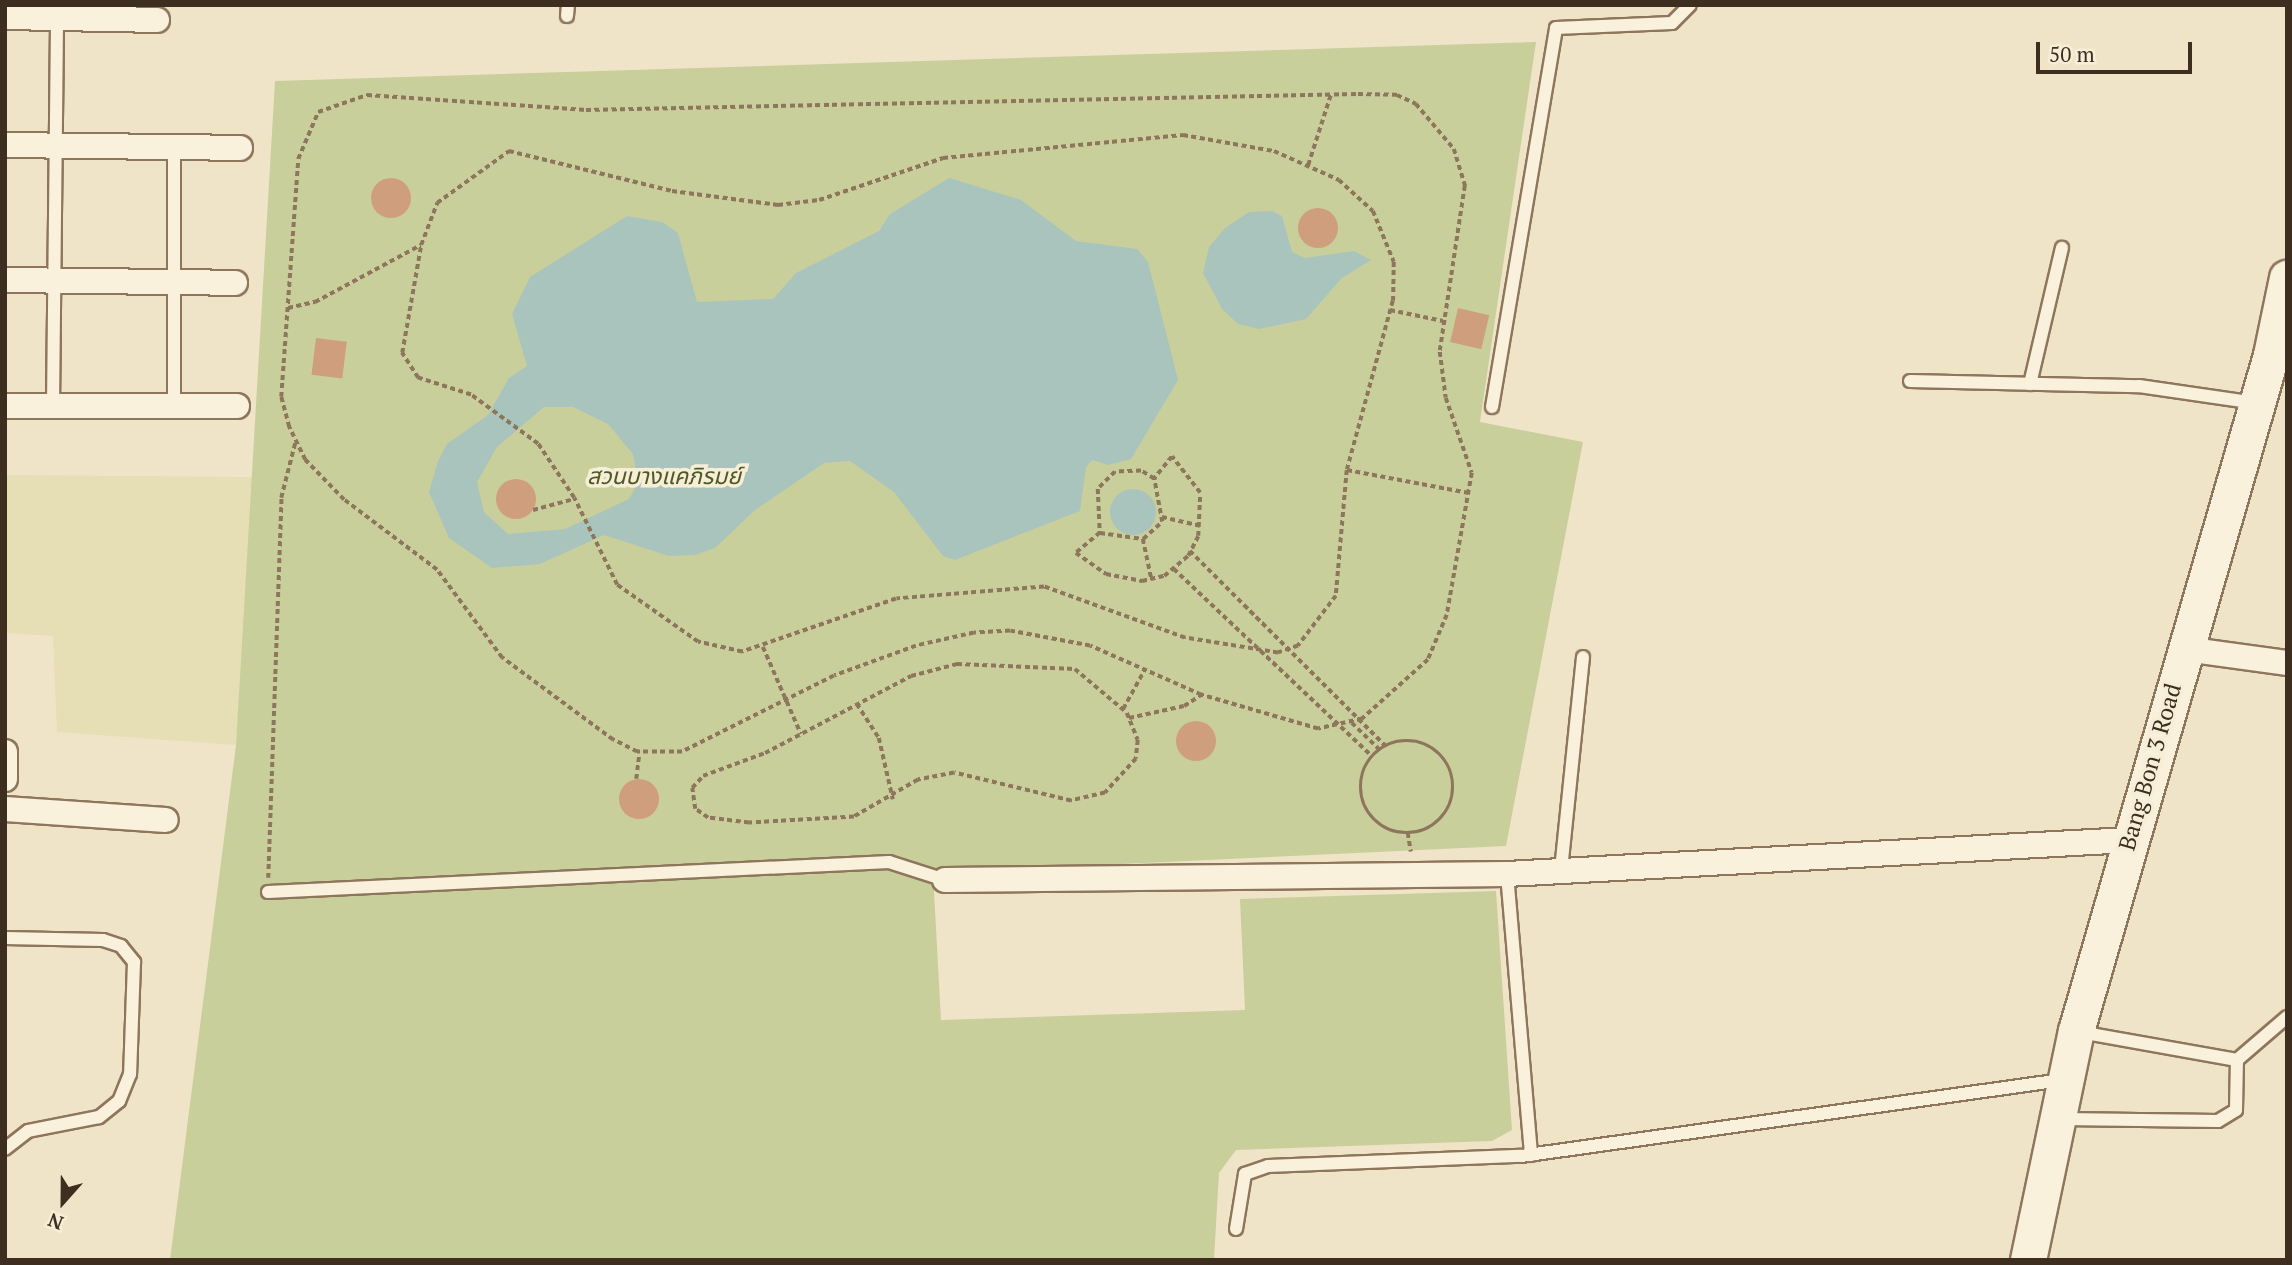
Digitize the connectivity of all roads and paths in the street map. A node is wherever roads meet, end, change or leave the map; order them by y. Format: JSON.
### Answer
{"nodes":[{"id":1,"x":1690,"y":5,"type":"edge"},
{"id":2,"x":57,"y":12,"type":"edge"},
{"id":3,"x":5,"y":17,"type":"edge"},
{"id":4,"x":157,"y":20,"type":"dead end"},
{"id":5,"x":1331,"y":94,"type":"junction"},
{"id":6,"x":5,"y":145,"type":"edge"},
{"id":7,"x":56,"y":146,"type":"junction"},
{"id":8,"x":174,"y":147,"type":"junction"},
{"id":9,"x":240,"y":148,"type":"dead end"},
{"id":10,"x":1308,"y":166,"type":"junction"},
{"id":11,"x":421,"y":245,"type":"junction"},
{"id":12,"x":2062,"y":248,"type":"dead end"},
{"id":13,"x":2287,"y":278,"type":"edge"},
{"id":14,"x":5,"y":280,"type":"edge"},
{"id":15,"x":54,"y":281,"type":"junction"},
{"id":16,"x":174,"y":283,"type":"junction"},
{"id":17,"x":235,"y":283,"type":"dead end"},
{"id":18,"x":287,"y":308,"type":"junction"},
{"id":19,"x":1390,"y":310,"type":"junction"},
{"id":20,"x":1443,"y":321,"type":"junction"},
{"id":21,"x":1910,"y":380,"type":"dead end"},
{"id":22,"x":2030,"y":384,"type":"junction"},
{"id":23,"x":2270,"y":384,"type":"edge"},
{"id":24,"x":5,"y":406,"type":"edge"},
{"id":25,"x":53,"y":406,"type":"junction"},
{"id":26,"x":174,"y":406,"type":"junction"},
{"id":27,"x":237,"y":406,"type":"dead end"},
{"id":28,"x":1492,"y":407,"type":"dead end"},
{"id":29,"x":295,"y":440,"type":"junction"},
{"id":30,"x":1347,"y":470,"type":"junction"},
{"id":31,"x":1154,"y":479,"type":"junction"},
{"id":32,"x":1469,"y":493,"type":"junction"},
{"id":33,"x":575,"y":498,"type":"junction"},
{"id":34,"x":533,"y":510,"type":"dead end"},
{"id":35,"x":1162,"y":517,"type":"junction"},
{"id":36,"x":1200,"y":527,"type":"junction"},
{"id":37,"x":1100,"y":533,"type":"junction"},
{"id":38,"x":1143,"y":539,"type":"junction"},
{"id":39,"x":1190,"y":551,"type":"junction"},
{"id":40,"x":1174,"y":569,"type":"junction"},
{"id":41,"x":1151,"y":579,"type":"junction"},
{"id":42,"x":763,"y":648,"type":"junction"},
{"id":43,"x":2185,"y":649,"type":"junction"},
{"id":44,"x":1289,"y":650,"type":"junction"},
{"id":45,"x":1263,"y":652,"type":"junction"},
{"id":46,"x":1583,"y":657,"type":"dead end"},
{"id":47,"x":2287,"y":663,"type":"edge"},
{"id":48,"x":1145,"y":669,"type":"junction"},
{"id":49,"x":1201,"y":695,"type":"junction"},
{"id":50,"x":786,"y":700,"type":"junction"},
{"id":51,"x":858,"y":704,"type":"junction"},
{"id":52,"x":1123,"y":709,"type":"junction"},
{"id":53,"x":1129,"y":718,"type":"junction"},
{"id":54,"x":1360,"y":720,"type":"junction"},
{"id":55,"x":1352,"y":723,"type":"junction"},
{"id":56,"x":1341,"y":727,"type":"junction"},
{"id":57,"x":801,"y":734,"type":"junction"},
{"id":58,"x":1386,"y":746,"type":"junction"},
{"id":59,"x":1379,"y":749,"type":"junction"},
{"id":60,"x":5,"y":752,"type":"edge"},
{"id":61,"x":639,"y":753,"type":"junction"},
{"id":62,"x":1372,"y":756,"type":"junction"},
{"id":63,"x":5,"y":779,"type":"edge"},
{"id":64,"x":636,"y":779,"type":"dead end"},
{"id":65,"x":893,"y":799,"type":"junction"},
{"id":66,"x":5,"y":809,"type":"edge"},
{"id":67,"x":166,"y":820,"type":"dead end"},
{"id":68,"x":2128,"y":840,"type":"junction"},
{"id":69,"x":1561,"y":870,"type":"junction"},
{"id":70,"x":1507,"y":874,"type":"junction"},
{"id":71,"x":945,"y":880,"type":"joint"},
{"id":72,"x":268,"y":892,"type":"joint"},
{"id":73,"x":5,"y":938,"type":"edge"},
{"id":74,"x":2287,"y":1017,"type":"edge"},
{"id":75,"x":2076,"y":1031,"type":"junction"},
{"id":76,"x":2237,"y":1060,"type":"junction"},
{"id":77,"x":2066,"y":1080,"type":"junction"},
{"id":78,"x":2057,"y":1119,"type":"junction"},
{"id":79,"x":5,"y":1149,"type":"edge"},
{"id":80,"x":1531,"y":1155,"type":"junction"},
{"id":81,"x":1236,"y":1229,"type":"dead end"},
{"id":82,"x":2028,"y":1260,"type":"edge"}],
"edges":[{"from":1,"to":28,"type":"lane"},
{"from":2,"to":3,"type":"street"},
{"from":2,"to":4,"type":"street"},
{"from":2,"to":7,"type":"lane"},
{"from":5,"to":10,"type":"path"},
{"from":5,"to":18,"type":"path"},
{"from":5,"to":20,"type":"path"},
{"from":6,"to":7,"type":"street"},
{"from":7,"to":8,"type":"street"},
{"from":7,"to":15,"type":"lane"},
{"from":8,"to":9,"type":"street"},
{"from":8,"to":16,"type":"lane"},
{"from":10,"to":11,"type":"path"},
{"from":10,"to":19,"type":"path"},
{"from":11,"to":18,"type":"path"},
{"from":11,"to":33,"type":"path"},
{"from":12,"to":22,"type":"lane"},
{"from":13,"to":23,"type":"main road","name":"Bang Bon 3 Road"},
{"from":14,"to":15,"type":"street"},
{"from":15,"to":16,"type":"street"},
{"from":15,"to":25,"type":"lane"},
{"from":16,"to":17,"type":"street"},
{"from":16,"to":26,"type":"lane"},
{"from":18,"to":29,"type":"path"},
{"from":19,"to":20,"type":"path"},
{"from":19,"to":30,"type":"path"},
{"from":20,"to":32,"type":"path"},
{"from":21,"to":22,"type":"lane"},
{"from":22,"to":23,"type":"lane"},
{"from":23,"to":43,"type":"main road","name":"Bang Bon 3 Road"},
{"from":24,"to":25,"type":"street"},
{"from":25,"to":26,"type":"street"},
{"from":26,"to":27,"type":"street"},
{"from":29,"to":61,"type":"path"},
{"from":29,"to":72,"type":"path"},
{"from":30,"to":32,"type":"path"},
{"from":30,"to":44,"type":"path"},
{"from":31,"to":35,"type":"path"},
{"from":31,"to":36,"type":"path"},
{"from":31,"to":37,"type":"path"},
{"from":32,"to":54,"type":"path"},
{"from":33,"to":34,"type":"path"},
{"from":33,"to":42,"type":"path"},
{"from":35,"to":36,"type":"path"},
{"from":35,"to":38,"type":"path"},
{"from":36,"to":39,"type":"path"},
{"from":37,"to":38,"type":"path"},
{"from":37,"to":41,"type":"path"},
{"from":38,"to":41,"type":"path"},
{"from":39,"to":40,"type":"path"},
{"from":39,"to":44,"type":"path"},
{"from":40,"to":41,"type":"path"},
{"from":40,"to":45,"type":"path"},
{"from":42,"to":45,"type":"path"},
{"from":42,"to":50,"type":"path"},
{"from":43,"to":47,"type":"street"},
{"from":43,"to":68,"type":"main road","name":"Bang Bon 3 Road"},
{"from":44,"to":45,"type":"path"},
{"from":44,"to":54,"type":"path"},
{"from":45,"to":56,"type":"path"},
{"from":46,"to":69,"type":"lane"},
{"from":48,"to":49,"type":"path"},
{"from":48,"to":50,"type":"path"},
{"from":48,"to":52,"type":"path"},
{"from":49,"to":53,"type":"path"},
{"from":49,"to":56,"type":"path"},
{"from":50,"to":57,"type":"path"},
{"from":50,"to":61,"type":"path"},
{"from":51,"to":52,"type":"path"},
{"from":51,"to":57,"type":"path"},
{"from":51,"to":65,"type":"path"},
{"from":52,"to":53,"type":"path"},
{"from":53,"to":65,"type":"path"},
{"from":54,"to":55,"type":"path"},
{"from":54,"to":58,"type":"path"},
{"from":55,"to":56,"type":"path"},
{"from":55,"to":59,"type":"path"},
{"from":56,"to":62,"type":"path"},
{"from":57,"to":65,"type":"path"},
{"from":58,"to":59,"type":"path"},
{"from":58,"to":62,"type":"path"},
{"from":59,"to":62,"type":"path"},
{"from":60,"to":63,"type":"street"},
{"from":61,"to":64,"type":"path"},
{"from":66,"to":67,"type":"street"},
{"from":68,"to":69,"type":"street"},
{"from":68,"to":75,"type":"main road","name":"Bang Bon 3 Road"},
{"from":69,"to":70,"type":"street"},
{"from":70,"to":71,"type":"street"},
{"from":70,"to":80,"type":"lane"},
{"from":71,"to":72,"type":"lane"},
{"from":73,"to":79,"type":"lane"},
{"from":74,"to":76,"type":"lane"},
{"from":75,"to":76,"type":"lane"},
{"from":75,"to":77,"type":"main road","name":"Bang Bon 3 Road"},
{"from":76,"to":78,"type":"lane"},
{"from":77,"to":78,"type":"main road","name":"Bang Bon 3 Road"},
{"from":77,"to":80,"type":"lane"},
{"from":78,"to":82,"type":"main road","name":"Bang Bon 3 Road"},
{"from":80,"to":81,"type":"lane"}]}
